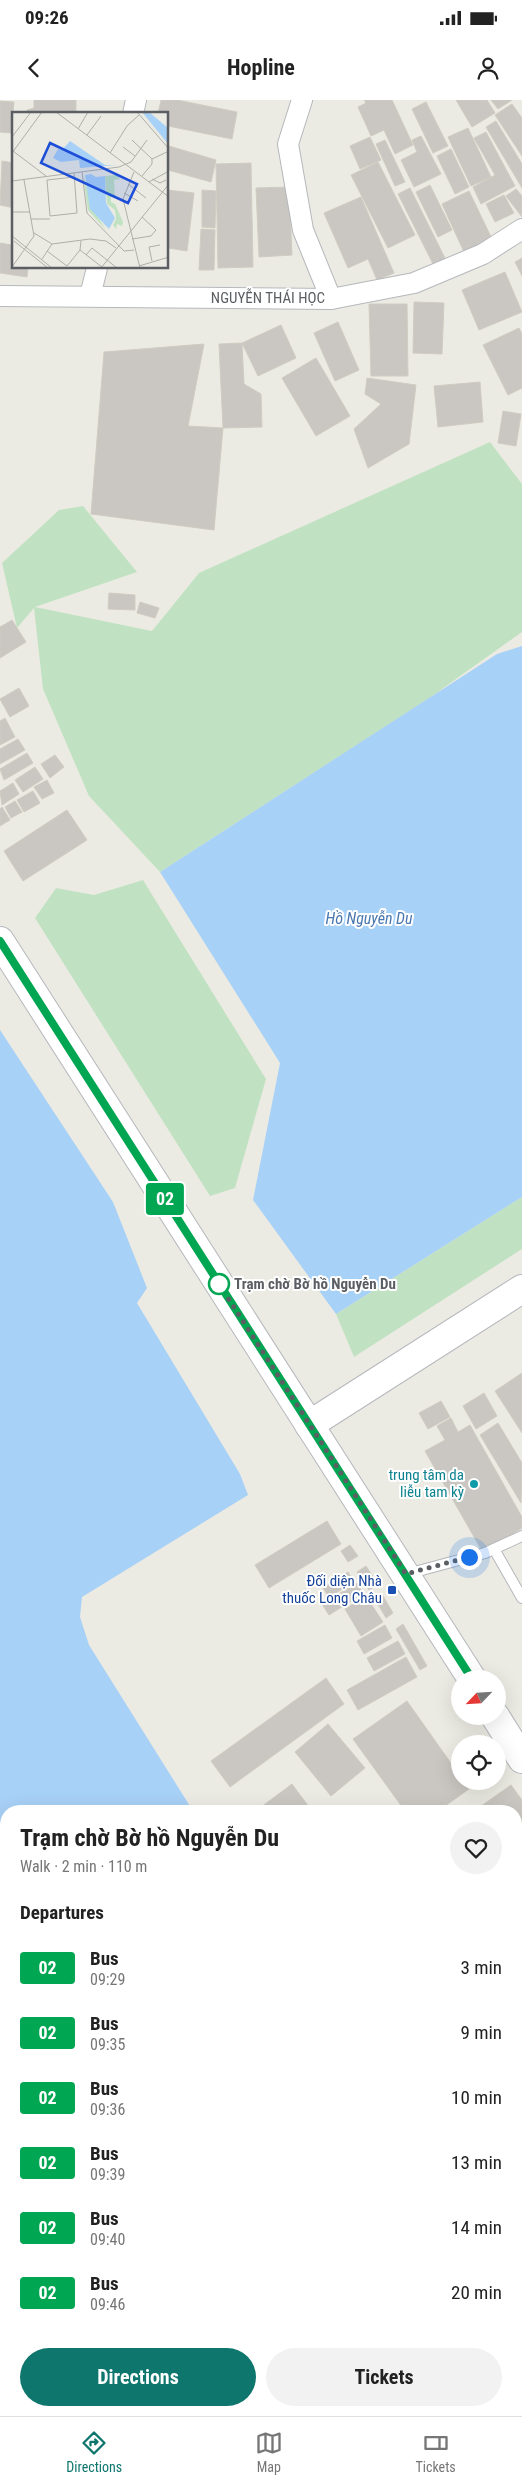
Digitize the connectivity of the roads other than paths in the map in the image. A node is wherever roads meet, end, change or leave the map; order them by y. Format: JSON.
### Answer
{"nodes":[{"id":1,"x":302,"y":100,"type":"edge"},
{"id":2,"x":522,"y":230,"type":"edge"},
{"id":3,"x":97,"y":269,"type":"edge"},
{"id":4,"x":0,"y":296,"type":"edge"},
{"id":5,"x":90,"y":296,"type":"junction"},
{"id":6,"x":331,"y":299,"type":"junction"},
{"id":7,"x":0,"y":941,"type":"edge"},
{"id":8,"x":522,"y":1289,"type":"edge"},
{"id":9,"x":309,"y":1425,"type":"junction"},
{"id":10,"x":522,"y":1536,"type":"edge"},
{"id":11,"x":494,"y":1549,"type":"junction"},
{"id":12,"x":406,"y":1574,"type":"junction"},
{"id":13,"x":522,"y":1598,"type":"edge"},
{"id":14,"x":466,"y":1670,"type":"edge"},
{"id":15,"x":501,"y":1725,"type":"edge"},
{"id":16,"x":522,"y":1759,"type":"edge"}],
"edges":[{"from":1,"to":6,"type":"street"},
{"from":2,"to":6,"type":"street","name":"NGUYỄN THÁI HỌC"},
{"from":3,"to":5,"type":"street"},
{"from":4,"to":5,"type":"street","name":"NGUYỄN THÁI HỌC"},
{"from":5,"to":6,"type":"street","name":"NGUYỄN THÁI HỌC"},
{"from":7,"to":9,"type":"street"},
{"from":8,"to":9,"type":"street"},
{"from":9,"to":12,"type":"street"},
{"from":10,"to":11,"type":"lane"},
{"from":11,"to":12,"type":"lane"},
{"from":11,"to":13,"type":"lane"},
{"from":12,"to":14,"type":"street"},
{"from":15,"to":16,"type":"street"}]}
